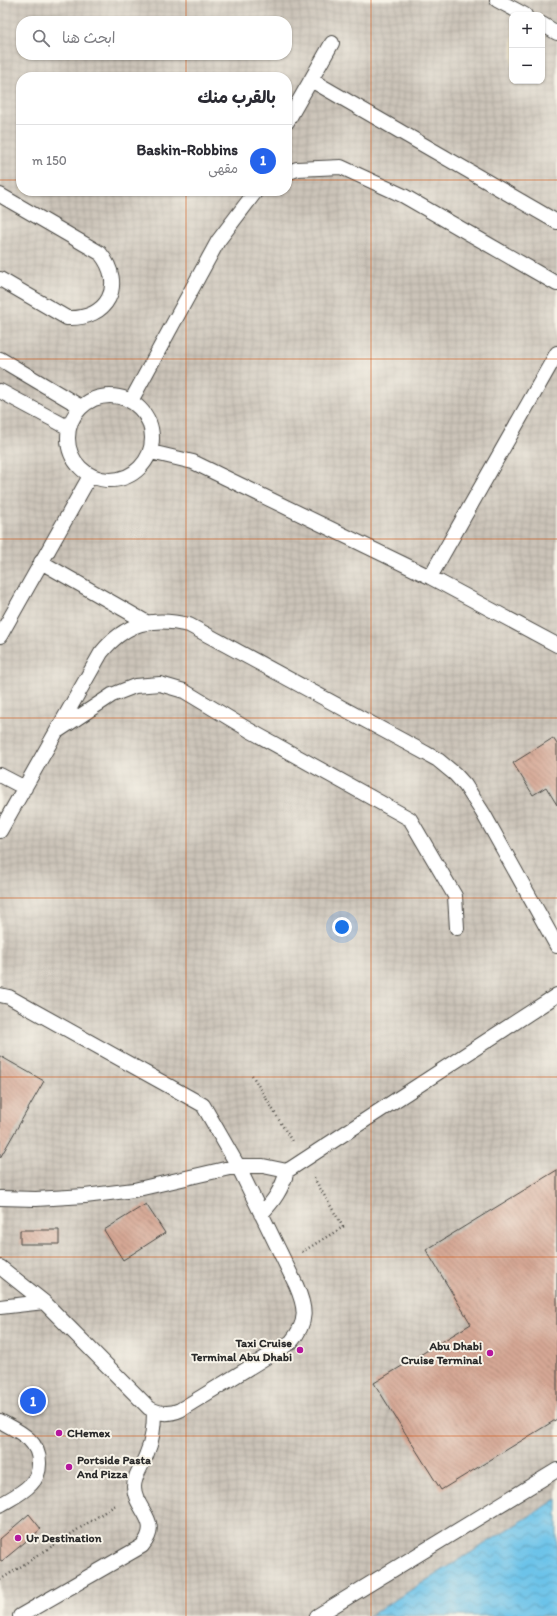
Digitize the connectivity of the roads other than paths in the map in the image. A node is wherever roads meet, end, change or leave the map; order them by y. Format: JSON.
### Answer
{"nodes":[{"id":1,"x":497,"y":0,"type":"edge"},
{"id":2,"x":519,"y":12,"type":"edge"},
{"id":3,"x":545,"y":26,"type":"edge"},
{"id":4,"x":557,"y":33,"type":"edge"},
{"id":5,"x":332,"y":43,"type":"dead end"},
{"id":6,"x":311,"y":80,"type":"junction"},
{"id":7,"x":292,"y":113,"type":"edge"},
{"id":8,"x":292,"y":170,"type":"edge"},
{"id":9,"x":0,"y":195,"type":"edge"},
{"id":10,"x":252,"y":196,"type":"edge"},
{"id":11,"x":555,"y":216,"type":"edge"},
{"id":12,"x":0,"y":278,"type":"edge"},
{"id":13,"x":557,"y":284,"type":"edge"},
{"id":14,"x":557,"y":353,"type":"edge"},
{"id":15,"x":0,"y":359,"type":"edge"},
{"id":16,"x":0,"y":392,"type":"edge"},
{"id":17,"x":131,"y":401,"type":"junction"},
{"id":18,"x":81,"y":407,"type":"junction"},
{"id":19,"x":69,"y":428,"type":"junction"},
{"id":20,"x":151,"y":452,"type":"junction"},
{"id":21,"x":90,"y":476,"type":"junction"},
{"id":22,"x":41,"y":562,"type":"junction"},
{"id":23,"x":430,"y":577,"type":"junction"},
{"id":24,"x":146,"y":622,"type":"junction"},
{"id":25,"x":0,"y":636,"type":"edge"},
{"id":26,"x":557,"y":645,"type":"edge"},
{"id":27,"x":56,"y":732,"type":"junction"},
{"id":28,"x":0,"y":775,"type":"edge"},
{"id":29,"x":25,"y":788,"type":"junction"},
{"id":30,"x":0,"y":831,"type":"edge"},
{"id":31,"x":456,"y":928,"type":"dead end"},
{"id":32,"x":557,"y":946,"type":"edge"},
{"id":33,"x":0,"y":995,"type":"edge"},
{"id":34,"x":557,"y":996,"type":"edge"},
{"id":35,"x":238,"y":1166,"type":"junction"},
{"id":36,"x":287,"y":1171,"type":"junction"},
{"id":37,"x":0,"y":1198,"type":"edge"},
{"id":38,"x":261,"y":1214,"type":"junction"},
{"id":39,"x":0,"y":1267,"type":"edge"},
{"id":40,"x":44,"y":1302,"type":"junction"},
{"id":41,"x":0,"y":1307,"type":"edge"},
{"id":42,"x":154,"y":1411,"type":"junction"},
{"id":43,"x":0,"y":1421,"type":"edge"},
{"id":44,"x":557,"y":1470,"type":"edge"},
{"id":45,"x":0,"y":1505,"type":"edge"},
{"id":46,"x":20,"y":1616,"type":"edge"},
{"id":47,"x":317,"y":1616,"type":"edge"}],
"edges":[{"from":1,"to":2,"type":"lane"},
{"from":3,"to":4,"type":"lane"},
{"from":5,"to":6,"type":"lane"},
{"from":6,"to":7,"type":"lane"},
{"from":6,"to":11,"type":"lane"},
{"from":8,"to":13,"type":"lane"},
{"from":9,"to":12,"type":"lane"},
{"from":10,"to":17,"type":"lane"},
{"from":14,"to":23,"type":"lane"},
{"from":15,"to":18,"type":"lane"},
{"from":16,"to":19,"type":"lane"},
{"from":17,"to":18,"type":"lane"},
{"from":17,"to":20,"type":"lane"},
{"from":18,"to":19,"type":"lane"},
{"from":19,"to":21,"type":"lane"},
{"from":20,"to":21,"type":"lane"},
{"from":20,"to":23,"type":"lane"},
{"from":21,"to":22,"type":"lane"},
{"from":22,"to":24,"type":"lane"},
{"from":22,"to":25,"type":"lane"},
{"from":23,"to":26,"type":"lane"},
{"from":24,"to":27,"type":"lane"},
{"from":24,"to":32,"type":"lane"},
{"from":27,"to":29,"type":"lane"},
{"from":27,"to":31,"type":"lane"},
{"from":28,"to":29,"type":"lane"},
{"from":29,"to":30,"type":"lane"},
{"from":33,"to":35,"type":"lane"},
{"from":34,"to":36,"type":"lane"},
{"from":35,"to":36,"type":"lane"},
{"from":35,"to":37,"type":"lane"},
{"from":35,"to":38,"type":"lane"},
{"from":36,"to":38,"type":"lane"},
{"from":38,"to":42,"type":"lane"},
{"from":39,"to":40,"type":"lane"},
{"from":40,"to":41,"type":"lane"},
{"from":40,"to":42,"type":"lane"},
{"from":42,"to":46,"type":"lane"},
{"from":43,"to":45,"type":"lane"},
{"from":44,"to":47,"type":"lane"}]}
